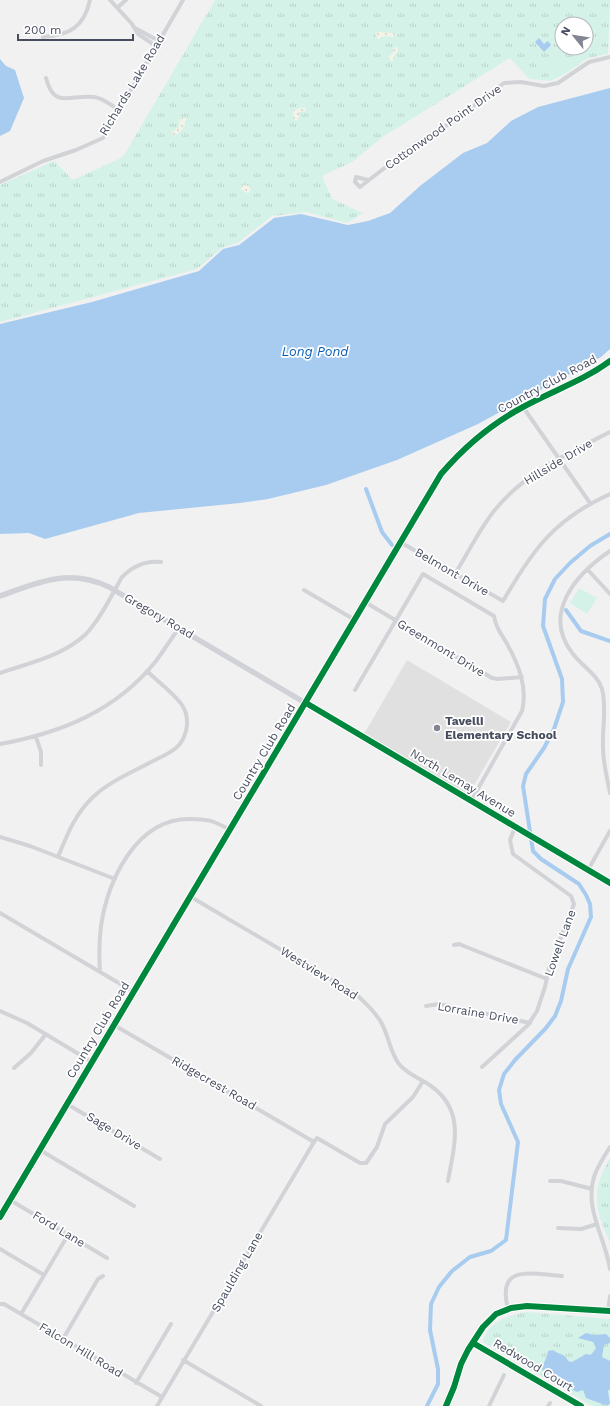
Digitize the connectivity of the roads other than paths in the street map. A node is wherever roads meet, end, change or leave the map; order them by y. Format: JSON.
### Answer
{"nodes":[{"id":1,"x":90,"y":0,"type":"edge"},
{"id":2,"x":110,"y":0,"type":"edge"},
{"id":3,"x":126,"y":0,"type":"edge"},
{"id":4,"x":183,"y":0,"type":"edge"},
{"id":5,"x":118,"y":7,"type":"junction"},
{"id":6,"x":135,"y":28,"type":"junction"},
{"id":7,"x":43,"y":37,"type":"dead end"},
{"id":8,"x":159,"y":41,"type":"junction"},
{"id":9,"x":156,"y":46,"type":"junction"},
{"id":10,"x":610,"y":57,"type":"edge"},
{"id":11,"x":46,"y":78,"type":"dead end"},
{"id":12,"x":119,"y":110,"type":"junction"},
{"id":13,"x":368,"y":180,"type":"dead end"},
{"id":14,"x":0,"y":182,"type":"edge"},
{"id":15,"x":610,"y":362,"type":"edge"},
{"id":16,"x":523,"y":407,"type":"junction"},
{"id":17,"x":610,"y":432,"type":"edge"},
{"id":18,"x":559,"y":458,"type":"junction"},
{"id":19,"x":610,"y":494,"type":"edge"},
{"id":20,"x":590,"y":503,"type":"junction"},
{"id":21,"x":400,"y":542,"type":"junction"},
{"id":22,"x":610,"y":551,"type":"edge"},
{"id":23,"x":161,"y":562,"type":"dead end"},
{"id":24,"x":588,"y":570,"type":"junction"},
{"id":25,"x":456,"y":574,"type":"junction"},
{"id":26,"x":114,"y":590,"type":"junction"},
{"id":27,"x":304,"y":590,"type":"dead end"},
{"id":28,"x":610,"y":594,"type":"edge"},
{"id":29,"x":0,"y":596,"type":"edge"},
{"id":30,"x":365,"y":602,"type":"junction"},
{"id":31,"x":355,"y":620,"type":"junction"},
{"id":32,"x":396,"y":621,"type":"junction"},
{"id":33,"x":179,"y":628,"type":"junction"},
{"id":34,"x":147,"y":671,"type":"junction"},
{"id":35,"x":0,"y":673,"type":"edge"},
{"id":36,"x":522,"y":677,"type":"junction"},
{"id":37,"x":355,"y":690,"type":"dead end"},
{"id":38,"x":306,"y":703,"type":"junction"},
{"id":39,"x":36,"y":737,"type":"junction"},
{"id":40,"x":0,"y":744,"type":"edge"},
{"id":41,"x":41,"y":765,"type":"dead end"},
{"id":42,"x":610,"y":793,"type":"edge"},
{"id":43,"x":471,"y":800,"type":"junction"},
{"id":44,"x":515,"y":827,"type":"junction"},
{"id":45,"x":230,"y":830,"type":"junction"},
{"id":46,"x":610,"y":831,"type":"edge"},
{"id":47,"x":0,"y":837,"type":"edge"},
{"id":48,"x":608,"y":840,"type":"edge"},
{"id":49,"x":58,"y":857,"type":"junction"},
{"id":50,"x":588,"y":870,"type":"junction"},
{"id":51,"x":115,"y":879,"type":"junction"},
{"id":52,"x":610,"y":883,"type":"edge"},
{"id":53,"x":191,"y":897,"type":"junction"},
{"id":54,"x":0,"y":913,"type":"edge"},
{"id":55,"x":454,"y":946,"type":"dead end"},
{"id":56,"x":100,"y":972,"type":"junction"},
{"id":57,"x":547,"y":979,"type":"junction"},
{"id":58,"x":134,"y":992,"type":"junction"},
{"id":59,"x":426,"y":1006,"type":"dead end"},
{"id":60,"x":0,"y":1011,"type":"edge"},
{"id":61,"x":530,"y":1023,"type":"junction"},
{"id":62,"x":114,"y":1025,"type":"junction"},
{"id":63,"x":46,"y":1034,"type":"junction"},
{"id":64,"x":92,"y":1062,"type":"junction"},
{"id":65,"x":482,"y":1066,"type":"dead end"},
{"id":66,"x":14,"y":1068,"type":"dead end"},
{"id":67,"x":423,"y":1081,"type":"junction"},
{"id":68,"x":67,"y":1104,"type":"junction"},
{"id":69,"x":314,"y":1142,"type":"junction"},
{"id":70,"x":610,"y":1147,"type":"edge"},
{"id":71,"x":40,"y":1150,"type":"junction"},
{"id":72,"x":160,"y":1159,"type":"dead end"},
{"id":73,"x":448,"y":1181,"type":"dead end"},
{"id":74,"x":550,"y":1181,"type":"dead end"},
{"id":75,"x":592,"y":1189,"type":"junction"},
{"id":76,"x":10,"y":1200,"type":"junction"},
{"id":77,"x":134,"y":1206,"type":"dead end"},
{"id":78,"x":0,"y":1217,"type":"edge"},
{"id":79,"x":597,"y":1224,"type":"junction"},
{"id":80,"x":558,"y":1228,"type":"dead end"},
{"id":81,"x":68,"y":1235,"type":"junction"},
{"id":82,"x":0,"y":1249,"type":"edge"},
{"id":83,"x":107,"y":1258,"type":"dead end"},
{"id":84,"x":610,"y":1269,"type":"edge"},
{"id":85,"x":44,"y":1275,"type":"junction"},
{"id":86,"x":104,"y":1276,"type":"dead end"},
{"id":87,"x":562,"y":1276,"type":"dead end"},
{"id":88,"x":610,"y":1296,"type":"edge"},
{"id":89,"x":0,"y":1304,"type":"edge"},
{"id":90,"x":508,"y":1309,"type":"junction"},
{"id":91,"x":609,"y":1311,"type":"edge"},
{"id":92,"x":21,"y":1314,"type":"junction"},
{"id":93,"x":171,"y":1324,"type":"dead end"},
{"id":94,"x":63,"y":1339,"type":"junction"},
{"id":95,"x":473,"y":1343,"type":"junction"},
{"id":96,"x":183,"y":1360,"type":"junction"},
{"id":97,"x":504,"y":1375,"type":"dead end"},
{"id":98,"x":136,"y":1383,"type":"junction"},
{"id":99,"x":162,"y":1397,"type":"junction"},
{"id":100,"x":448,"y":1405,"type":"edge"},
{"id":101,"x":157,"y":1406,"type":"edge"},
{"id":102,"x":261,"y":1406,"type":"edge"},
{"id":103,"x":489,"y":1406,"type":"edge"},
{"id":104,"x":581,"y":1406,"type":"edge"}],
"edges":[{"from":1,"to":7,"type":"street"},
{"from":2,"to":5,"type":"street"},
{"from":3,"to":5,"type":"street"},
{"from":4,"to":8,"type":"street","name":"Richards Lake Road"},
{"from":5,"to":6,"type":"street"},
{"from":6,"to":8,"type":"street"},
{"from":6,"to":9,"type":"street"},
{"from":8,"to":9,"type":"street","name":"Richards Lake Road"},
{"from":9,"to":12,"type":"street","name":"Richards Lake Road"},
{"from":10,"to":13,"type":"street","name":"Cottonwood Point Drive"},
{"from":11,"to":12,"type":"street"},
{"from":12,"to":14,"type":"street","name":"Richards Lake Road"},
{"from":15,"to":16,"type":"street","name":"Country Club Road"},
{"from":16,"to":18,"type":"street"},
{"from":16,"to":21,"type":"street","name":"Country Club Road"},
{"from":17,"to":18,"type":"street","name":"Hillside Drive"},
{"from":18,"to":20,"type":"street"},
{"from":18,"to":25,"type":"street","name":"Hillside Drive"},
{"from":19,"to":20,"type":"street"},
{"from":20,"to":25,"type":"street","name":"Belmont Drive"},
{"from":21,"to":25,"type":"street","name":"Belmont Drive"},
{"from":21,"to":30,"type":"street","name":"Country Club Road"},
{"from":22,"to":24,"type":"street"},
{"from":23,"to":26,"type":"street"},
{"from":24,"to":28,"type":"street"},
{"from":24,"to":42,"type":"street"},
{"from":26,"to":29,"type":"street","name":"Gregory Road"},
{"from":26,"to":33,"type":"street","name":"Gregory Road"},
{"from":26,"to":35,"type":"street"},
{"from":27,"to":31,"type":"street"},
{"from":30,"to":31,"type":"street","name":"Country Club Road"},
{"from":30,"to":32,"type":"street","name":"Greenmont Drive"},
{"from":31,"to":38,"type":"street","name":"Country Club Road"},
{"from":32,"to":36,"type":"street","name":"Greenmont Drive"},
{"from":32,"to":36,"type":"street"},
{"from":32,"to":37,"type":"street"},
{"from":33,"to":34,"type":"street"},
{"from":33,"to":38,"type":"street","name":"Gregory Road"},
{"from":34,"to":39,"type":"street"},
{"from":34,"to":49,"type":"street"},
{"from":36,"to":43,"type":"street"},
{"from":38,"to":43,"type":"street","name":"North Lemay Avenue"},
{"from":38,"to":45,"type":"street","name":"Country Club Road"},
{"from":39,"to":40,"type":"street"},
{"from":39,"to":41,"type":"street"},
{"from":43,"to":44,"type":"street","name":"North Lemay Avenue"},
{"from":44,"to":50,"type":"street","name":"North Lemay Avenue"},
{"from":44,"to":57,"type":"street","name":"Lowell Lane"},
{"from":45,"to":51,"type":"street"},
{"from":45,"to":53,"type":"street","name":"Country Club Road"},
{"from":46,"to":48,"type":"street"},
{"from":47,"to":49,"type":"street"},
{"from":48,"to":50,"type":"street"},
{"from":49,"to":51,"type":"street"},
{"from":50,"to":52,"type":"street","name":"North Lemay Avenue"},
{"from":51,"to":56,"type":"street"},
{"from":53,"to":58,"type":"street","name":"Country Club Road"},
{"from":53,"to":67,"type":"street","name":"Westview Road"},
{"from":54,"to":56,"type":"street"},
{"from":55,"to":57,"type":"street"},
{"from":56,"to":58,"type":"street"},
{"from":57,"to":61,"type":"street","name":"Lowell Lane"},
{"from":58,"to":62,"type":"street","name":"Country Club Road"},
{"from":59,"to":61,"type":"street","name":"Lorraine Drive"},
{"from":60,"to":63,"type":"street"},
{"from":61,"to":65,"type":"street","name":"Lowell Lane"},
{"from":62,"to":64,"type":"street","name":"Country Club Road"},
{"from":62,"to":69,"type":"street","name":"Ridgecrest Road"},
{"from":63,"to":64,"type":"street"},
{"from":63,"to":66,"type":"street"},
{"from":64,"to":68,"type":"street","name":"Country Club Road"},
{"from":67,"to":69,"type":"street","name":"Spaulding Lane"},
{"from":67,"to":73,"type":"street","name":"Westview Road"},
{"from":68,"to":71,"type":"street","name":"Country Club Road"},
{"from":68,"to":72,"type":"street","name":"Sage Drive"},
{"from":69,"to":96,"type":"street","name":"Spaulding Lane"},
{"from":70,"to":75,"type":"street"},
{"from":71,"to":76,"type":"street","name":"Country Club Road"},
{"from":71,"to":77,"type":"street"},
{"from":74,"to":75,"type":"street"},
{"from":75,"to":79,"type":"street"},
{"from":76,"to":78,"type":"street","name":"Country Club Road"},
{"from":76,"to":81,"type":"street","name":"Ford Lane"},
{"from":79,"to":80,"type":"street"},
{"from":79,"to":84,"type":"street"},
{"from":81,"to":83,"type":"street","name":"Ford Lane"},
{"from":81,"to":85,"type":"street"},
{"from":82,"to":85,"type":"street"},
{"from":85,"to":92,"type":"street"},
{"from":86,"to":94,"type":"street"},
{"from":87,"to":90,"type":"street"},
{"from":88,"to":91,"type":"street"},
{"from":89,"to":92,"type":"street","name":"Falcon Hill Road"},
{"from":90,"to":91,"type":"street"},
{"from":90,"to":95,"type":"street"},
{"from":92,"to":94,"type":"street","name":"Falcon Hill Road"},
{"from":93,"to":98,"type":"street"},
{"from":94,"to":98,"type":"street","name":"Falcon Hill Road"},
{"from":95,"to":100,"type":"street"},
{"from":95,"to":104,"type":"street","name":"Redwood Court"},
{"from":96,"to":99,"type":"street","name":"Spaulding Lane"},
{"from":96,"to":102,"type":"street"},
{"from":97,"to":103,"type":"street"},
{"from":98,"to":99,"type":"street","name":"Falcon Hill Road"},
{"from":99,"to":101,"type":"street","name":"Spaulding Lane"}]}
